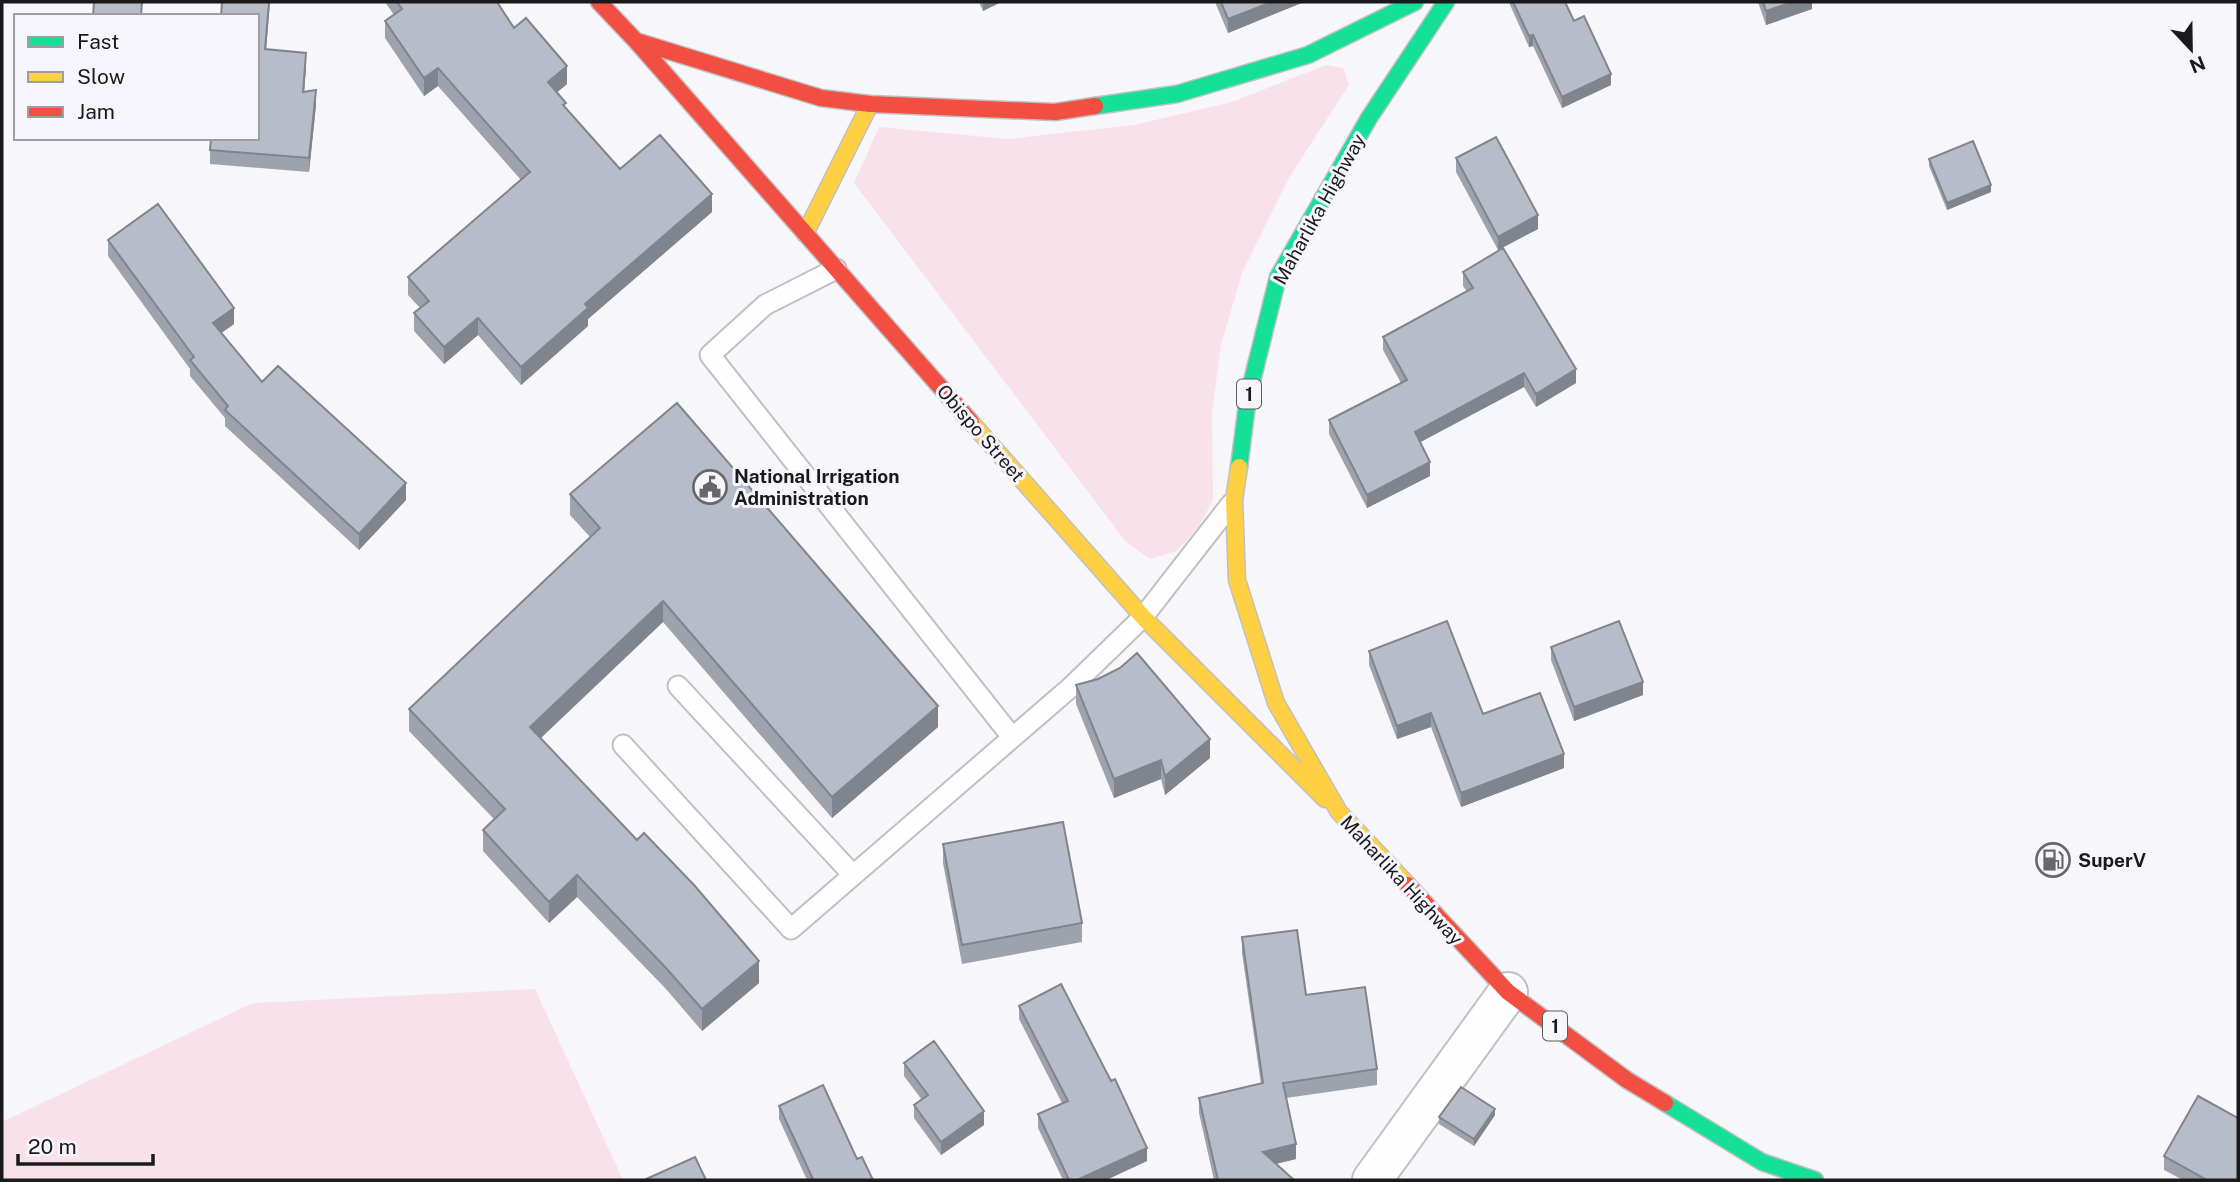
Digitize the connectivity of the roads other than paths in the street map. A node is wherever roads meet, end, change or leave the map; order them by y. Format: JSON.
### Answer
{"nodes":[{"id":1,"x":599,"y":2,"type":"edge"},
{"id":2,"x":1415,"y":2,"type":"edge"},
{"id":3,"x":1446,"y":2,"type":"edge"},
{"id":4,"x":636,"y":41,"type":"junction"},
{"id":5,"x":870,"y":104,"type":"junction"},
{"id":6,"x":805,"y":234,"type":"junction"},
{"id":7,"x":836,"y":269,"type":"junction"},
{"id":8,"x":1234,"y":500,"type":"junction"},
{"id":9,"x":1143,"y":617,"type":"junction"},
{"id":10,"x":678,"y":686,"type":"dead end"},
{"id":11,"x":1013,"y":737,"type":"junction"},
{"id":12,"x":623,"y":745,"type":"dead end"},
{"id":13,"x":1339,"y":813,"type":"junction"},
{"id":14,"x":853,"y":875,"type":"junction"},
{"id":15,"x":1508,"y":992,"type":"junction"},
{"id":16,"x":1372,"y":1180,"type":"edge"},
{"id":17,"x":1815,"y":1180,"type":"edge"}],
"edges":[{"from":1,"to":4,"type":"main road","name":"Obispo Street"},
{"from":2,"to":5,"type":"main road","name":"Obispo Street"},
{"from":3,"to":8,"type":"main road","name":"Maharlika Highway","number":"1"},
{"from":4,"to":5,"type":"main road","name":"Obispo Street"},
{"from":4,"to":6,"type":"main road","name":"Obispo Street"},
{"from":5,"to":6,"type":"main road"},
{"from":6,"to":7,"type":"main road","name":"Obispo Street"},
{"from":7,"to":9,"type":"main road","name":"Obispo Street"},
{"from":7,"to":11,"type":"lane"},
{"from":8,"to":9,"type":"lane"},
{"from":8,"to":13,"type":"main road","name":"Maharlika Highway","number":"1"},
{"from":9,"to":11,"type":"lane"},
{"from":9,"to":13,"type":"main road","name":"Obispo Street"},
{"from":10,"to":14,"type":"lane"},
{"from":11,"to":14,"type":"lane"},
{"from":12,"to":14,"type":"lane"},
{"from":13,"to":15,"type":"main road","name":"Maharlika Highway","number":"1"},
{"from":15,"to":16,"type":"street"},
{"from":15,"to":17,"type":"main road","name":"Maharlika Highway","number":"1"}]}
